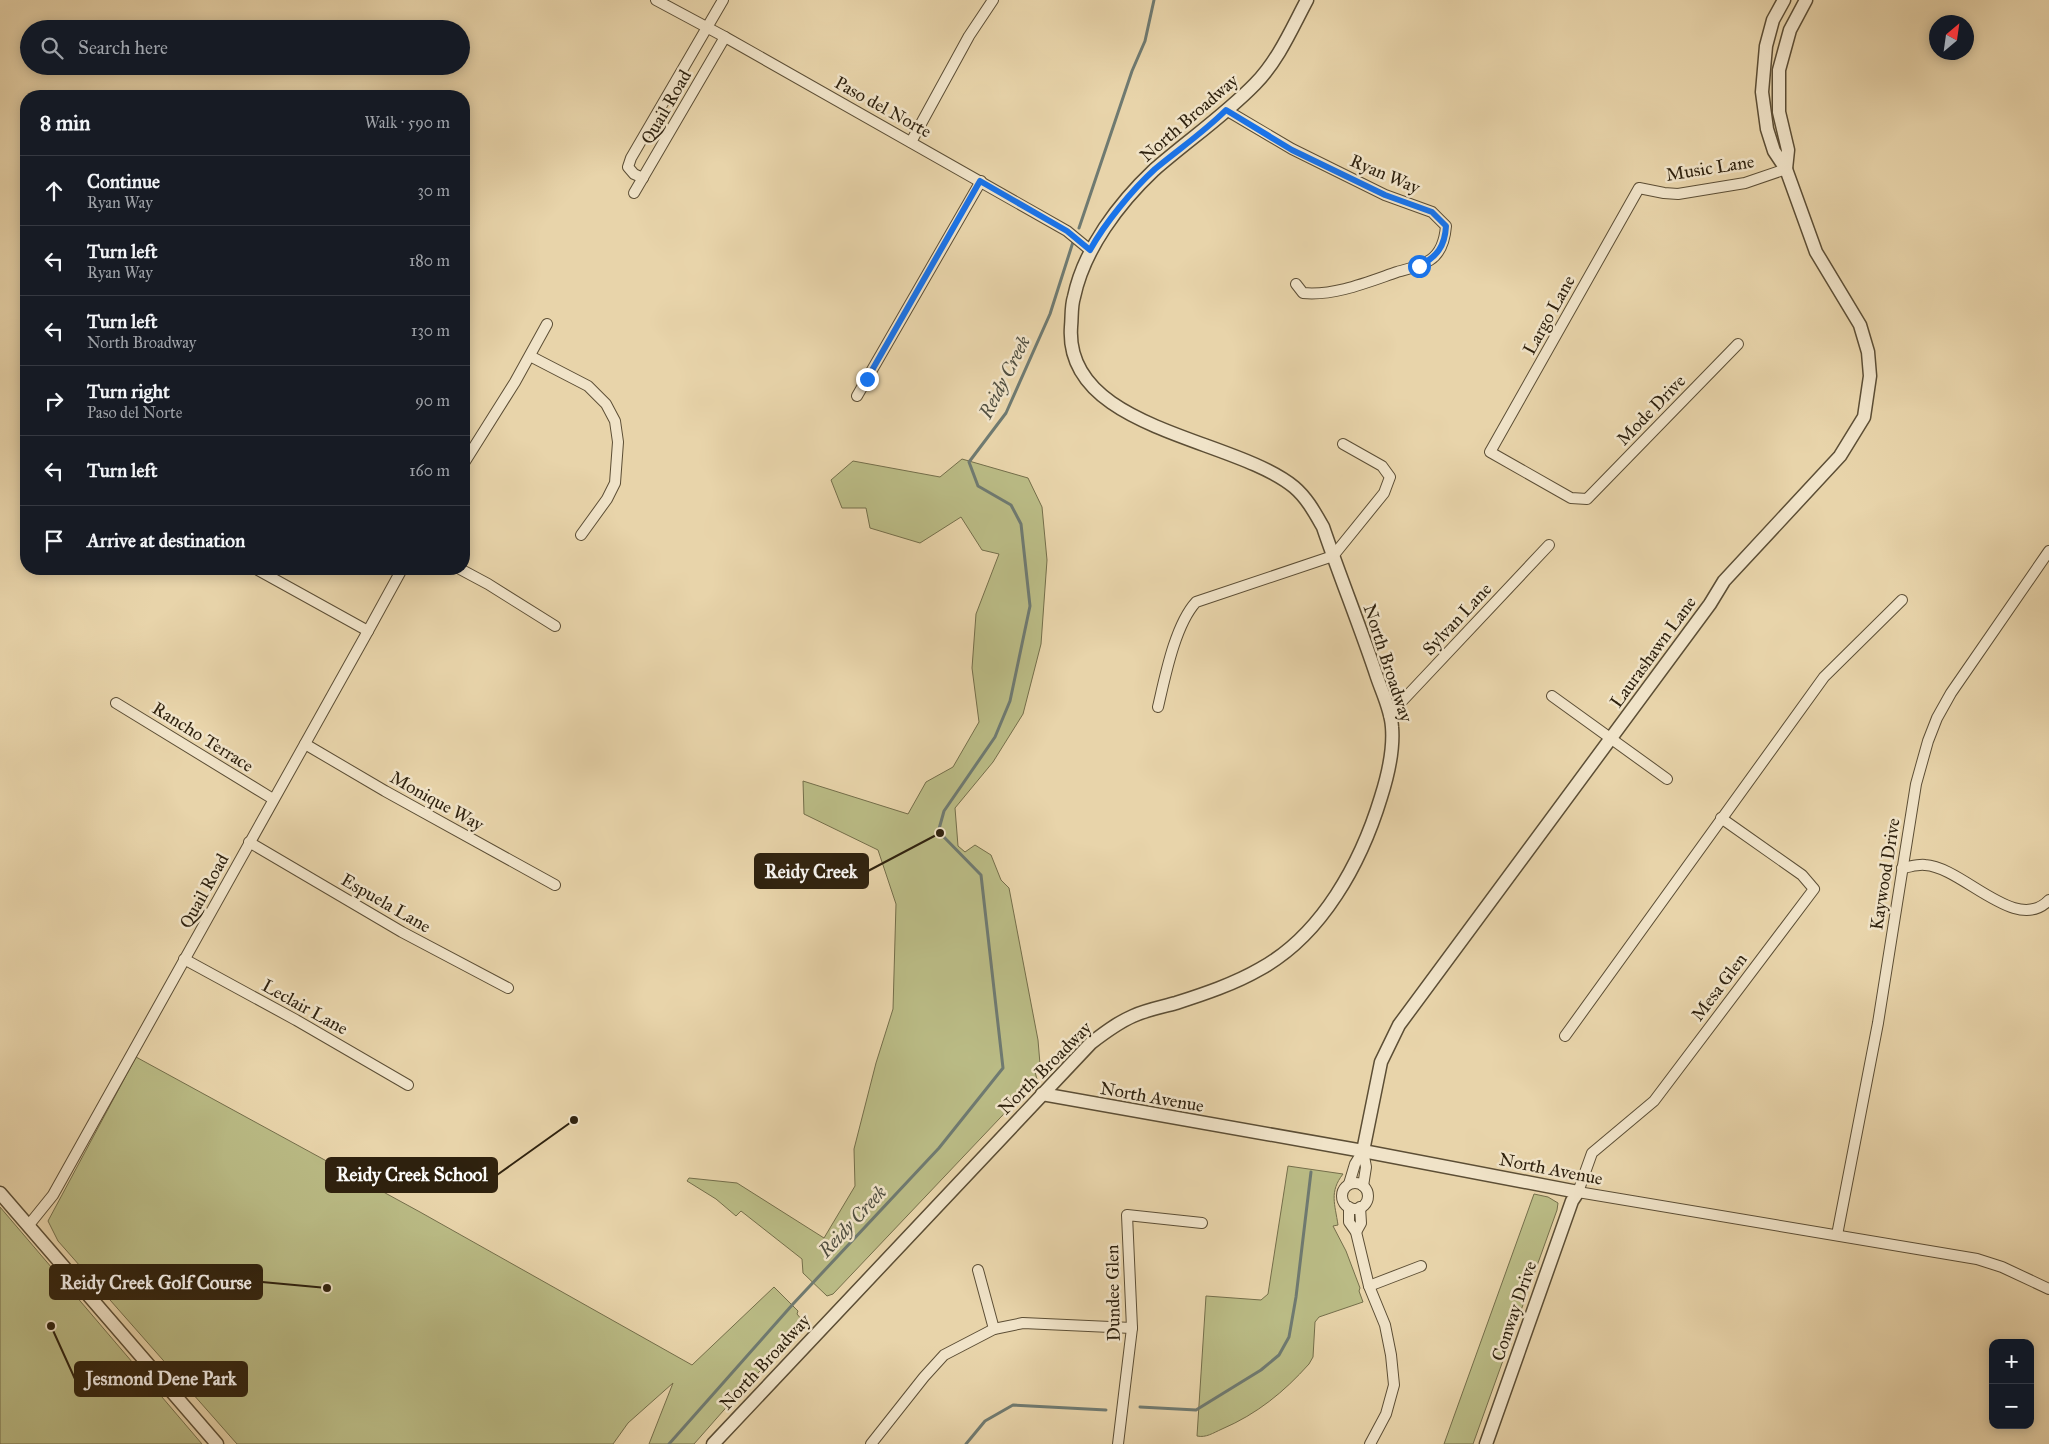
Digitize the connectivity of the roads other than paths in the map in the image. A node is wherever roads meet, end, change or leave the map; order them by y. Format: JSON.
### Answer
{"nodes":[{"id":1,"x":656,"y":0,"type":"edge"},
{"id":2,"x":723,"y":0,"type":"edge"},
{"id":3,"x":993,"y":0,"type":"edge"},
{"id":4,"x":1307,"y":0,"type":"edge"},
{"id":5,"x":1784,"y":0,"type":"edge"},
{"id":6,"x":1806,"y":0,"type":"edge"},
{"id":7,"x":707,"y":27,"type":"junction"},
{"id":8,"x":726,"y":37,"type":"junction"},
{"id":9,"x":1226,"y":110,"type":"junction"},
{"id":10,"x":911,"y":142,"type":"junction"},
{"id":11,"x":1786,"y":169,"type":"junction"},
{"id":12,"x":643,"y":178,"type":"junction"},
{"id":13,"x":980,"y":181,"type":"junction"},
{"id":14,"x":1639,"y":188,"type":"joint"},
{"id":15,"x":634,"y":194,"type":"dead end"},
{"id":16,"x":1090,"y":250,"type":"junction"},
{"id":17,"x":1296,"y":284,"type":"dead end"},
{"id":18,"x":547,"y":324,"type":"dead end"},
{"id":19,"x":1738,"y":344,"type":"dead end"},
{"id":20,"x":530,"y":356,"type":"junction"},
{"id":21,"x":857,"y":396,"type":"dead end"},
{"id":22,"x":1343,"y":444,"type":"dead end"},
{"id":23,"x":470,"y":454,"type":"edge"},
{"id":24,"x":1587,"y":499,"type":"joint"},
{"id":25,"x":581,"y":535,"type":"dead end"},
{"id":26,"x":1549,"y":545,"type":"dead end"},
{"id":27,"x":2049,"y":551,"type":"edge"},
{"id":28,"x":1333,"y":556,"type":"junction"},
{"id":29,"x":267,"y":575,"type":"edge"},
{"id":30,"x":399,"y":575,"type":"edge"},
{"id":31,"x":470,"y":575,"type":"edge"},
{"id":32,"x":1902,"y":600,"type":"dead end"},
{"id":33,"x":555,"y":626,"type":"dead end"},
{"id":34,"x":368,"y":631,"type":"junction"},
{"id":35,"x":1552,"y":696,"type":"dead end"},
{"id":36,"x":116,"y":703,"type":"dead end"},
{"id":37,"x":1158,"y":707,"type":"dead end"},
{"id":38,"x":1389,"y":714,"type":"junction"},
{"id":39,"x":1611,"y":740,"type":"junction"},
{"id":40,"x":305,"y":744,"type":"junction"},
{"id":41,"x":1667,"y":779,"type":"dead end"},
{"id":42,"x":273,"y":800,"type":"junction"},
{"id":43,"x":1721,"y":818,"type":"junction"},
{"id":44,"x":249,"y":842,"type":"junction"},
{"id":45,"x":1902,"y":868,"type":"junction"},
{"id":46,"x":555,"y":885,"type":"dead end"},
{"id":47,"x":2049,"y":900,"type":"edge"},
{"id":48,"x":184,"y":959,"type":"junction"},
{"id":49,"x":508,"y":988,"type":"dead end"},
{"id":50,"x":1565,"y":1036,"type":"dead end"},
{"id":51,"x":408,"y":1085,"type":"dead end"},
{"id":52,"x":1042,"y":1094,"type":"junction"},
{"id":53,"x":1363,"y":1151,"type":"junction"},
{"id":54,"x":1349,"y":1184,"type":"junction"},
{"id":55,"x":1363,"y":1186,"type":"junction"},
{"id":56,"x":1578,"y":1192,"type":"junction"},
{"id":57,"x":0,"y":1193,"type":"edge"},
{"id":58,"x":1349,"y":1208,"type":"junction"},
{"id":59,"x":1360,"y":1208,"type":"junction"},
{"id":60,"x":1202,"y":1223,"type":"dead end"},
{"id":61,"x":28,"y":1226,"type":"junction"},
{"id":62,"x":1356,"y":1232,"type":"junction"},
{"id":63,"x":1837,"y":1235,"type":"junction"},
{"id":64,"x":1421,"y":1266,"type":"dead end"},
{"id":65,"x":978,"y":1270,"type":"dead end"},
{"id":66,"x":1369,"y":1286,"type":"junction"},
{"id":67,"x":2049,"y":1289,"type":"edge"},
{"id":68,"x":1132,"y":1328,"type":"junction"},
{"id":69,"x":994,"y":1329,"type":"junction"},
{"id":70,"x":216,"y":1444,"type":"edge"},
{"id":71,"x":713,"y":1444,"type":"edge"},
{"id":72,"x":871,"y":1444,"type":"edge"},
{"id":73,"x":1118,"y":1444,"type":"edge"},
{"id":74,"x":1370,"y":1444,"type":"edge"},
{"id":75,"x":1486,"y":1444,"type":"edge"}],
"edges":[{"from":1,"to":7,"type":"street","name":"Paso del Norte"},
{"from":2,"to":7,"type":"street"},
{"from":3,"to":10,"type":"street"},
{"from":4,"to":9,"type":"street","name":"North Broadway"},
{"from":5,"to":11,"type":"street","name":"Laurashawn Lane"},
{"from":6,"to":11,"type":"street","name":"Laurashawn Lane"},
{"from":7,"to":8,"type":"street","name":"Paso del Norte"},
{"from":7,"to":12,"type":"street"},
{"from":8,"to":10,"type":"street","name":"Paso del Norte"},
{"from":8,"to":12,"type":"street","name":"Quail Road"},
{"from":9,"to":16,"type":"street","name":"North Broadway"},
{"from":9,"to":17,"type":"street","name":"Ryan Way"},
{"from":10,"to":13,"type":"street","name":"Paso del Norte"},
{"from":11,"to":14,"type":"street","name":"Music Lane"},
{"from":11,"to":39,"type":"street","name":"Laurashawn Lane"},
{"from":12,"to":15,"type":"street","name":"Quail Road"},
{"from":13,"to":16,"type":"street","name":"Paso del Norte"},
{"from":13,"to":21,"type":"street"},
{"from":14,"to":24,"type":"street","name":"Largo Lane"},
{"from":16,"to":28,"type":"street","name":"North Broadway"},
{"from":18,"to":20,"type":"street"},
{"from":19,"to":24,"type":"street","name":"Mode Drive"},
{"from":20,"to":23,"type":"street"},
{"from":20,"to":25,"type":"street"},
{"from":22,"to":28,"type":"street"},
{"from":26,"to":38,"type":"street","name":"Sylvan Lane"},
{"from":27,"to":45,"type":"street","name":"Kaywood Drive"},
{"from":28,"to":37,"type":"street"},
{"from":28,"to":38,"type":"street","name":"North Broadway"},
{"from":29,"to":34,"type":"street"},
{"from":30,"to":34,"type":"street","name":"Quail Road"},
{"from":31,"to":33,"type":"street"},
{"from":32,"to":43,"type":"street"},
{"from":34,"to":40,"type":"street","name":"Quail Road"},
{"from":35,"to":39,"type":"street"},
{"from":36,"to":42,"type":"street","name":"Rancho Terrace"},
{"from":38,"to":52,"type":"street","name":"North Broadway"},
{"from":39,"to":41,"type":"street"},
{"from":39,"to":53,"type":"street","name":"Laurashawn Lane"},
{"from":40,"to":42,"type":"street","name":"Quail Road"},
{"from":40,"to":46,"type":"street","name":"Monique Way"},
{"from":42,"to":44,"type":"street","name":"Quail Road"},
{"from":43,"to":50,"type":"street"},
{"from":43,"to":56,"type":"street","name":"Mesa Glen"},
{"from":44,"to":48,"type":"street","name":"Quail Road"},
{"from":44,"to":49,"type":"street","name":"Espuela Lane"},
{"from":45,"to":47,"type":"street"},
{"from":45,"to":63,"type":"street","name":"Kaywood Drive"},
{"from":48,"to":51,"type":"street","name":"Leclair Lane"},
{"from":48,"to":61,"type":"street","name":"Quail Road"},
{"from":52,"to":53,"type":"street","name":"North Avenue"},
{"from":52,"to":71,"type":"street","name":"North Broadway"},
{"from":53,"to":54,"type":"street"},
{"from":53,"to":55,"type":"street"},
{"from":53,"to":56,"type":"street","name":"North Avenue"},
{"from":54,"to":55,"type":"street"},
{"from":54,"to":58,"type":"street"},
{"from":55,"to":59,"type":"street"},
{"from":56,"to":63,"type":"street","name":"North Avenue"},
{"from":56,"to":75,"type":"street","name":"Conway Drive"},
{"from":57,"to":61,"type":"street"},
{"from":58,"to":59,"type":"street"},
{"from":58,"to":62,"type":"street"},
{"from":59,"to":62,"type":"street"},
{"from":60,"to":68,"type":"street","name":"Dundee Glen"},
{"from":61,"to":70,"type":"street"},
{"from":62,"to":66,"type":"street"},
{"from":63,"to":67,"type":"street","name":"North Avenue"},
{"from":64,"to":66,"type":"street"},
{"from":65,"to":69,"type":"street"},
{"from":66,"to":74,"type":"street"},
{"from":68,"to":69,"type":"street"},
{"from":68,"to":73,"type":"street","name":"Dundee Glen"},
{"from":69,"to":72,"type":"street"}]}
